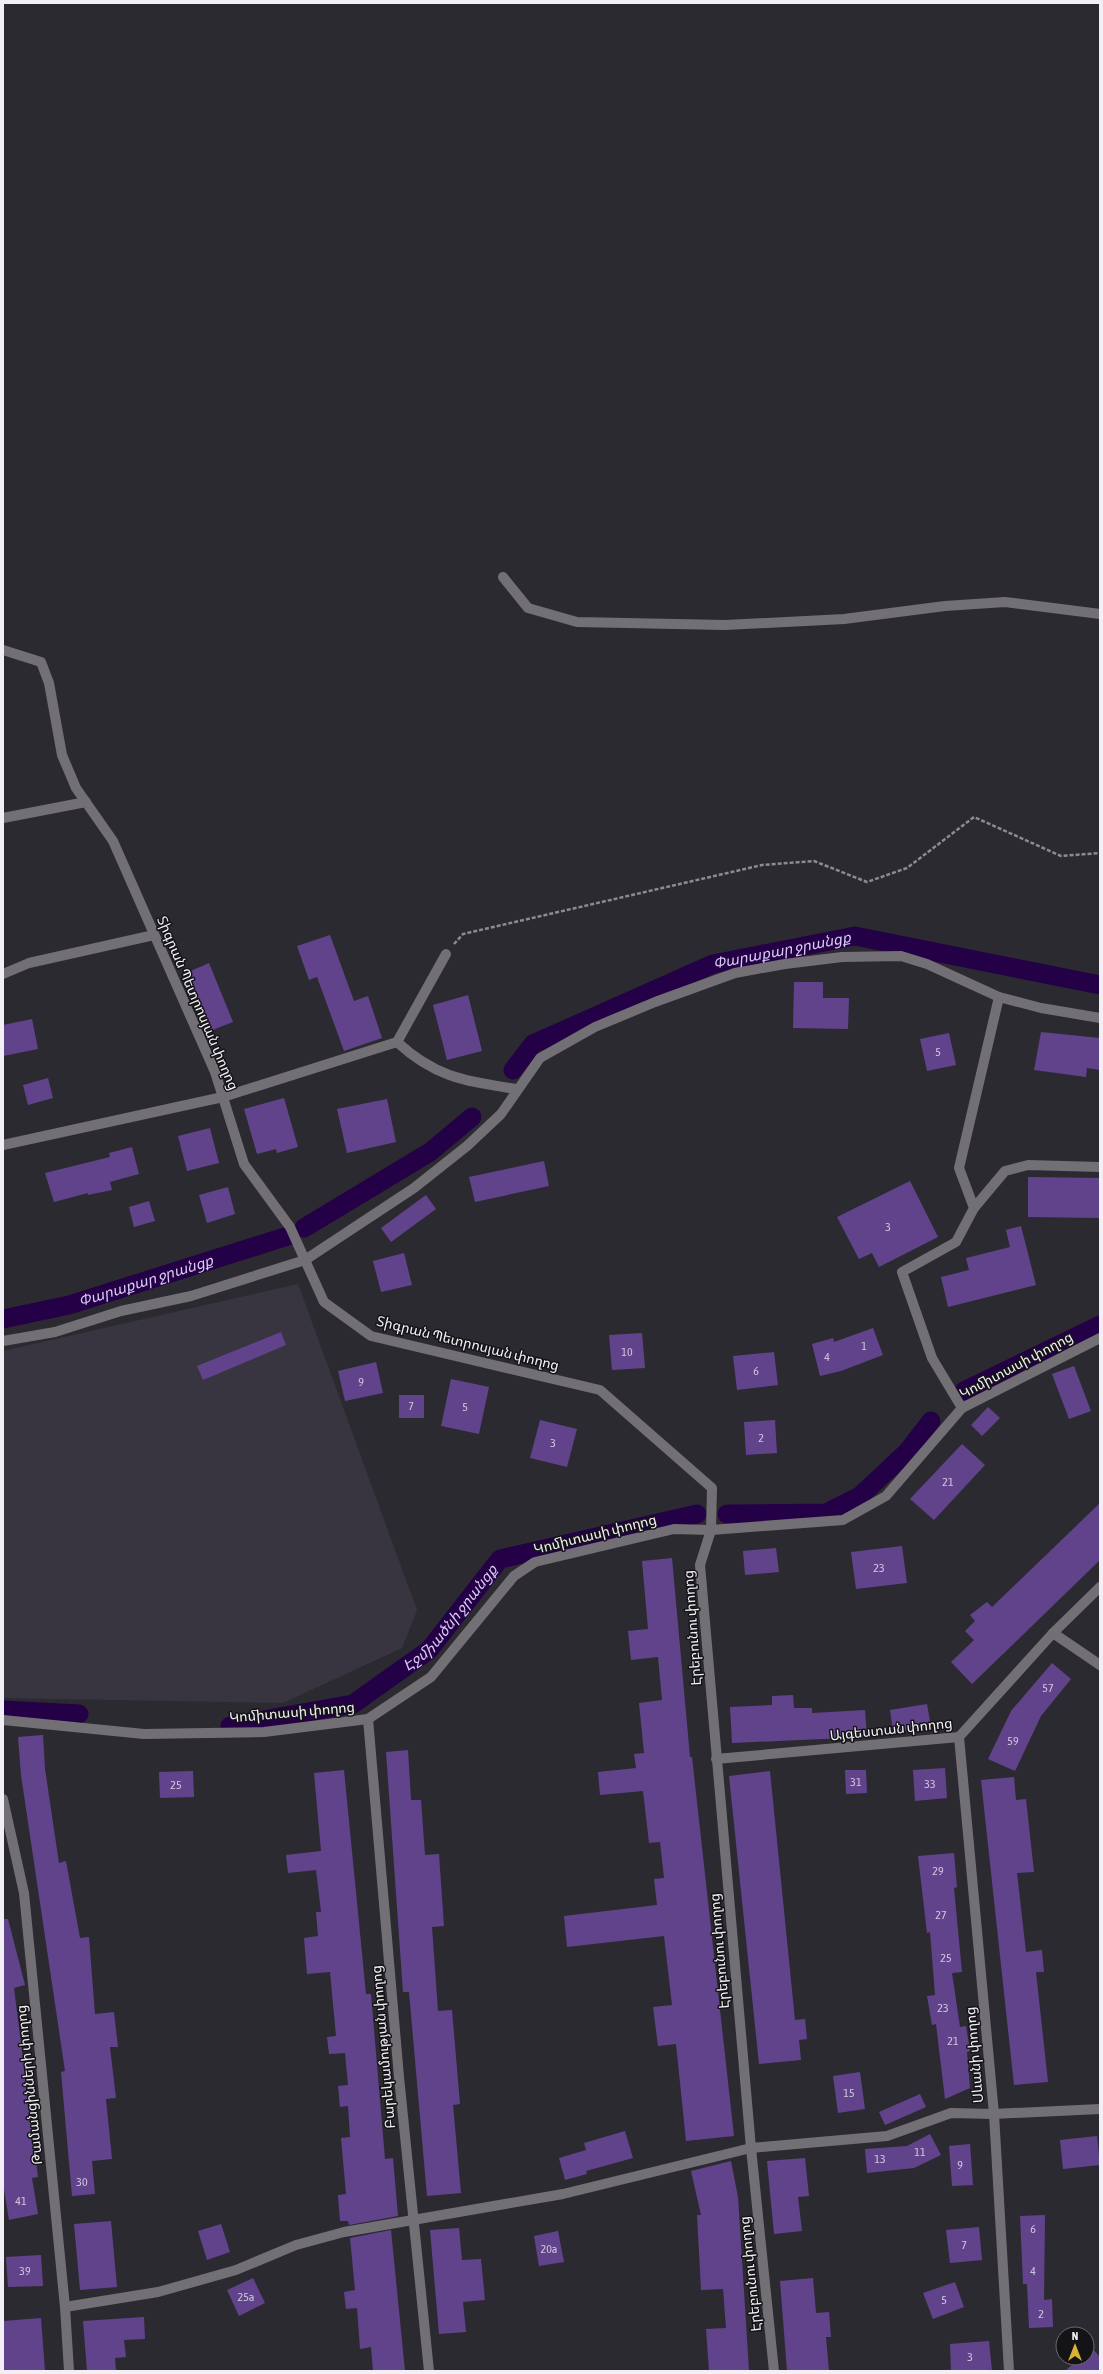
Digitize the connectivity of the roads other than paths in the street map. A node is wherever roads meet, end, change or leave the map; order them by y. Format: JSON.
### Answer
{"nodes":[{"id":1,"x":503,"y":577,"type":"dead end"},
{"id":2,"x":1100,"y":614,"type":"edge"},
{"id":3,"x":3,"y":650,"type":"edge"},
{"id":4,"x":86,"y":802,"type":"junction"},
{"id":5,"x":3,"y":818,"type":"edge"},
{"id":6,"x":154,"y":935,"type":"junction"},
{"id":7,"x":446,"y":954,"type":"road end"},
{"id":8,"x":3,"y":974,"type":"edge"},
{"id":9,"x":999,"y":997,"type":"junction"},
{"id":10,"x":1100,"y":1018,"type":"edge"},
{"id":11,"x":397,"y":1042,"type":"junction"},
{"id":12,"x":516,"y":1089,"type":"junction"},
{"id":13,"x":223,"y":1097,"type":"junction"},
{"id":14,"x":3,"y":1145,"type":"edge"},
{"id":15,"x":1100,"y":1167,"type":"edge"},
{"id":16,"x":974,"y":1208,"type":"junction"},
{"id":17,"x":305,"y":1260,"type":"junction"},
{"id":18,"x":1100,"y":1338,"type":"edge"},
{"id":19,"x":3,"y":1341,"type":"edge"},
{"id":20,"x":962,"y":1408,"type":"junction"},
{"id":21,"x":711,"y":1530,"type":"junction"},
{"id":22,"x":1100,"y":1586,"type":"edge"},
{"id":23,"x":1053,"y":1633,"type":"junction"},
{"id":24,"x":1100,"y":1665,"type":"edge"},
{"id":25,"x":3,"y":1720,"type":"edge"},
{"id":26,"x":368,"y":1720,"type":"junction"},
{"id":27,"x":959,"y":1737,"type":"junction"},
{"id":28,"x":716,"y":1759,"type":"junction"},
{"id":29,"x":3,"y":1799,"type":"edge"},
{"id":30,"x":1100,"y":2109,"type":"edge"},
{"id":31,"x":994,"y":2114,"type":"junction"},
{"id":32,"x":751,"y":2148,"type":"junction"},
{"id":33,"x":415,"y":2220,"type":"junction"},
{"id":34,"x":65,"y":2307,"type":"junction"},
{"id":35,"x":69,"y":2371,"type":"edge"},
{"id":36,"x":429,"y":2371,"type":"edge"},
{"id":37,"x":774,"y":2371,"type":"edge"},
{"id":38,"x":1009,"y":2371,"type":"edge"}],
"edges":[{"from":1,"to":2,"type":"street"},
{"from":3,"to":4,"type":"street","name":"Տիգրան Պետրոսյան փողոց"},
{"from":4,"to":5,"type":"street"},
{"from":4,"to":6,"type":"street","name":"Տիգրան Պետրոսյան փողոց"},
{"from":6,"to":8,"type":"street"},
{"from":6,"to":13,"type":"street","name":"Տիգրան Պետրոսյան փողոց"},
{"from":7,"to":11,"type":"street"},
{"from":9,"to":10,"type":"street"},
{"from":9,"to":12,"type":"street"},
{"from":9,"to":16,"type":"street"},
{"from":11,"to":12,"type":"street"},
{"from":11,"to":13,"type":"street"},
{"from":12,"to":17,"type":"street"},
{"from":13,"to":14,"type":"street"},
{"from":13,"to":17,"type":"street","name":"Տիգրան Պետրոսյան փողոց"},
{"from":15,"to":16,"type":"street"},
{"from":16,"to":20,"type":"street"},
{"from":17,"to":19,"type":"street"},
{"from":17,"to":21,"type":"street","name":"Տիգրան Պետրոսյան փողոց"},
{"from":18,"to":20,"type":"street","name":"Կոմիտասի փողոց"},
{"from":20,"to":21,"type":"street","name":"Կոմիտասի փողոց"},
{"from":21,"to":26,"type":"street","name":"Կոմիտասի փողոց"},
{"from":21,"to":28,"type":"street","name":"Էրեբունու փողոց"},
{"from":22,"to":23,"type":"street","name":"Այգեստան փողոց"},
{"from":23,"to":24,"type":"street"},
{"from":23,"to":27,"type":"street","name":"Այգեստան փողոց"},
{"from":25,"to":26,"type":"street","name":"Կոմիտասի փողոց"},
{"from":26,"to":33,"type":"street","name":"Բարեկամության փողոց"},
{"from":27,"to":28,"type":"street","name":"Այգեստան փողոց"},
{"from":27,"to":31,"type":"street","name":"Սևանի փողոց"},
{"from":28,"to":32,"type":"street","name":"Էրեբունու փողոց"},
{"from":29,"to":34,"type":"street","name":"Թամանցինների փողոց"},
{"from":30,"to":31,"type":"street"},
{"from":31,"to":32,"type":"street"},
{"from":31,"to":38,"type":"street","name":"Սևանի փողոց"},
{"from":32,"to":33,"type":"street"},
{"from":32,"to":37,"type":"street","name":"Էրեբունու փողոց"},
{"from":33,"to":34,"type":"street"},
{"from":33,"to":36,"type":"street","name":"Բարեկամության փողոց"},
{"from":34,"to":35,"type":"street","name":"Թամանցինների փողոց"}]}
